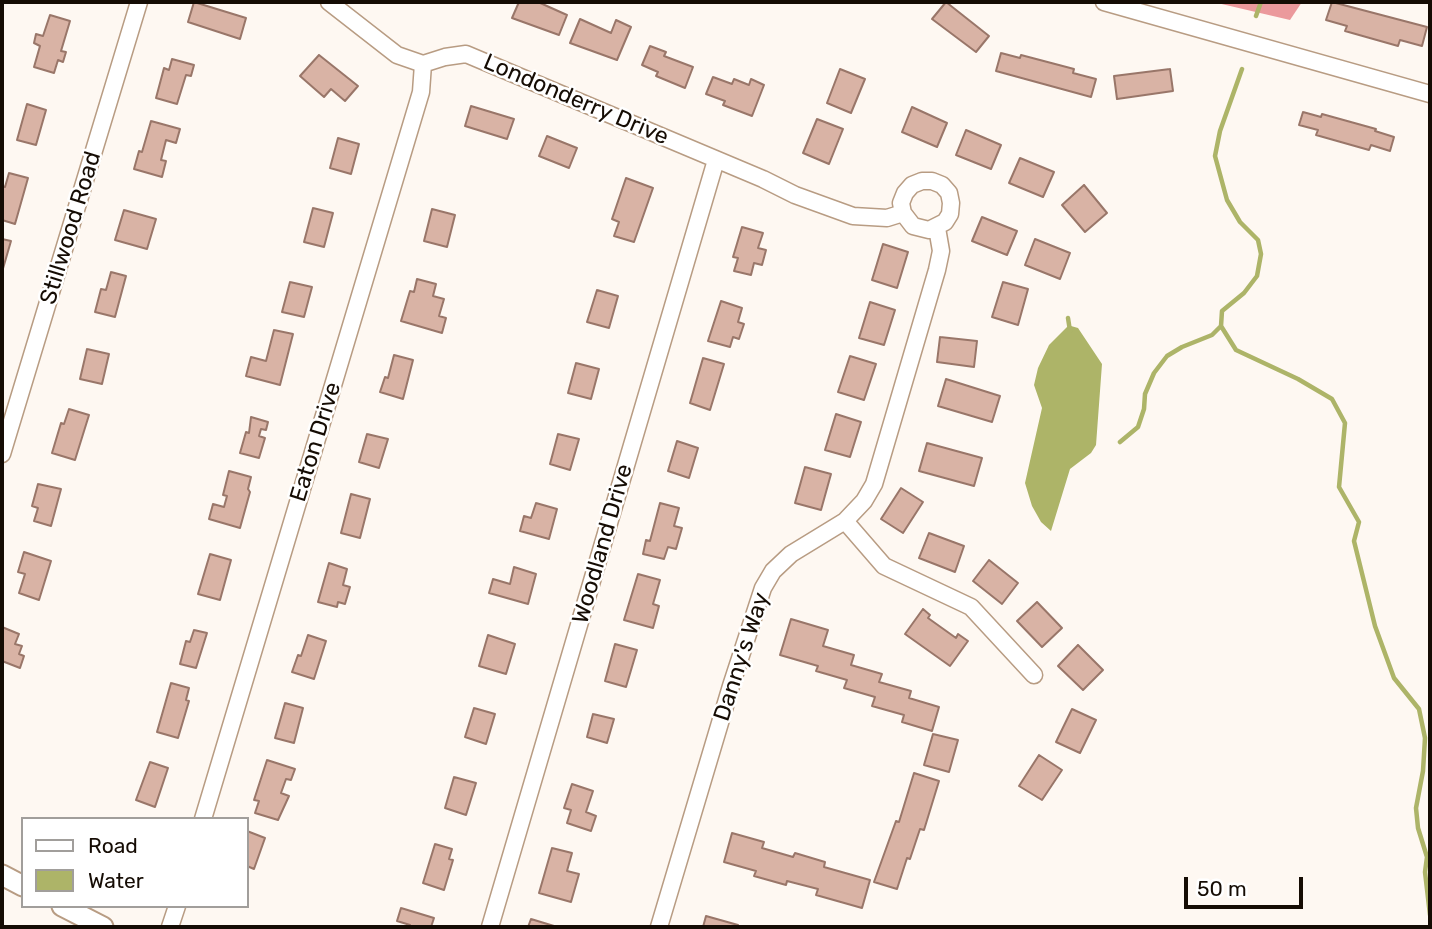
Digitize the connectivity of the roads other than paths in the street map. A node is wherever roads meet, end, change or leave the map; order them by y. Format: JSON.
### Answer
{"nodes":[{"id":1,"x":139,"y":2,"type":"edge"},
{"id":2,"x":329,"y":2,"type":"edge"},
{"id":3,"x":1104,"y":2,"type":"edge"},
{"id":4,"x":423,"y":64,"type":"junction"},
{"id":5,"x":1430,"y":94,"type":"edge"},
{"id":6,"x":716,"y":160,"type":"junction"},
{"id":7,"x":903,"y":213,"type":"junction"},
{"id":8,"x":937,"y":228,"type":"junction"},
{"id":9,"x":2,"y":454,"type":"edge"},
{"id":10,"x":845,"y":521,"type":"junction"},
{"id":11,"x":1034,"y":675,"type":"dead end"},
{"id":12,"x":204,"y":817,"type":"edge"},
{"id":13,"x":2,"y":875,"type":"edge"},
{"id":14,"x":21,"y":885,"type":"edge"},
{"id":15,"x":66,"y":908,"type":"edge"},
{"id":16,"x":176,"y":908,"type":"edge"},
{"id":17,"x":103,"y":927,"type":"edge"},
{"id":18,"x":170,"y":927,"type":"edge"},
{"id":19,"x":490,"y":927,"type":"edge"},
{"id":20,"x":659,"y":927,"type":"edge"}],
"edges":[{"from":1,"to":9,"type":"street","name":"Stillwood Road"},
{"from":2,"to":4,"type":"street"},
{"from":3,"to":5,"type":"street"},
{"from":4,"to":6,"type":"street","name":"Londonderry Drive"},
{"from":4,"to":12,"type":"street","name":"Eaton Drive"},
{"from":6,"to":7,"type":"street"},
{"from":6,"to":19,"type":"street","name":"Woodland Drive"},
{"from":7,"to":8,"type":"street"},
{"from":7,"to":8,"type":"street","name":"Danny's Way"},
{"from":8,"to":10,"type":"street","name":"Danny's Way"},
{"from":10,"to":11,"type":"street"},
{"from":10,"to":20,"type":"street","name":"Danny's Way"},
{"from":13,"to":14,"type":"street"},
{"from":15,"to":17,"type":"street"},
{"from":16,"to":18,"type":"street"}]}
